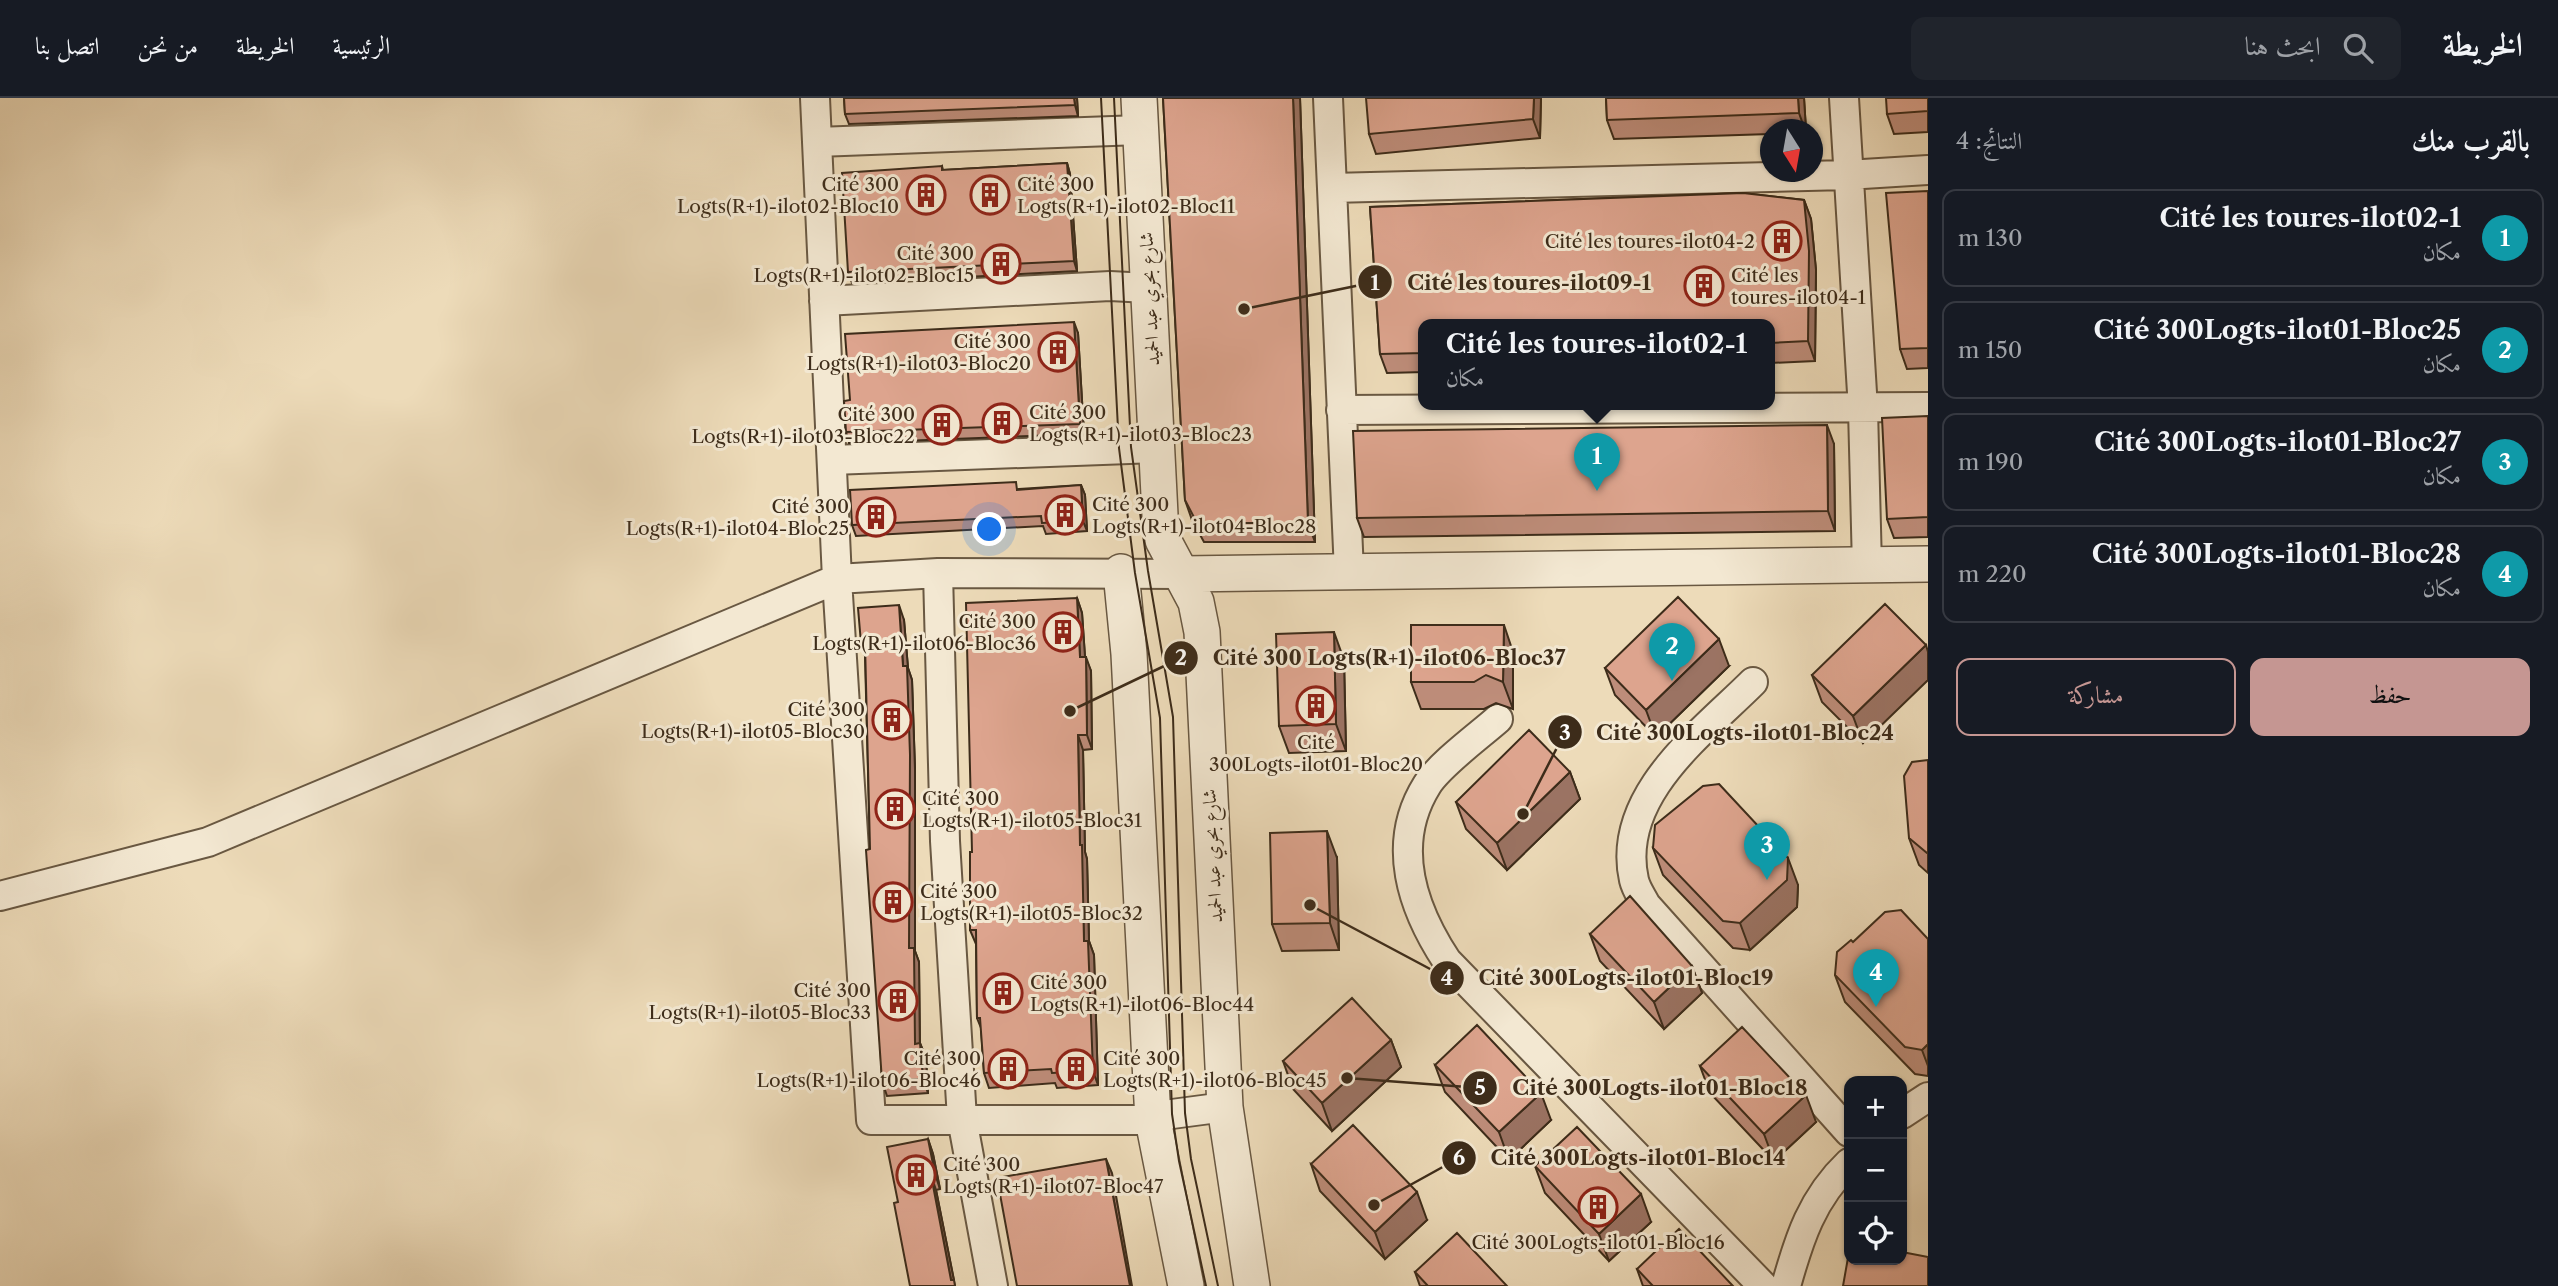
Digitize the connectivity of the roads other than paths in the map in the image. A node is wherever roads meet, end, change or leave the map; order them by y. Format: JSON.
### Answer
{"nodes":[{"id":1,"x":815,"y":98,"type":"edge"},
{"id":2,"x":1328,"y":98,"type":"edge"},
{"id":3,"x":1844,"y":98,"type":"edge"},
{"id":4,"x":1139,"y":114,"type":"edge"},
{"id":5,"x":817,"y":142,"type":"junction"},
{"id":6,"x":1928,"y":170,"type":"edge"},
{"id":7,"x":1847,"y":175,"type":"junction"},
{"id":8,"x":1332,"y":188,"type":"junction"},
{"id":9,"x":1148,"y":288,"type":"junction"},
{"id":10,"x":824,"y":302,"type":"junction"},
{"id":11,"x":1928,"y":407,"type":"edge"},
{"id":12,"x":1775,"y":409,"type":"edge"},
{"id":13,"x":1863,"y":409,"type":"junction"},
{"id":14,"x":1341,"y":410,"type":"junction"},
{"id":15,"x":1418,"y":410,"type":"edge"},
{"id":16,"x":1156,"y":448,"type":"junction"},
{"id":17,"x":832,"y":460,"type":"junction"},
{"id":18,"x":1928,"y":564,"type":"edge"},
{"id":19,"x":1867,"y":567,"type":"junction"},
{"id":20,"x":1121,"y":572,"type":"junction"},
{"id":21,"x":1349,"y":572,"type":"junction"},
{"id":22,"x":938,"y":573,"type":"junction"},
{"id":23,"x":1183,"y":573,"type":"junction"},
{"id":24,"x":837,"y":579,"type":"junction"},
{"id":25,"x":1753,"y":682,"type":"dead end"},
{"id":26,"x":1498,"y":719,"type":"edge"},
{"id":27,"x":0,"y":896,"type":"edge"},
{"id":28,"x":1928,"y":1097,"type":"edge"},
{"id":29,"x":1225,"y":1107,"type":"junction"},
{"id":30,"x":1907,"y":1111,"type":"edge"},
{"id":31,"x":962,"y":1119,"type":"junction"},
{"id":32,"x":1153,"y":1120,"type":"junction"},
{"id":33,"x":1844,"y":1126,"type":"edge"},
{"id":34,"x":1844,"y":1168,"type":"edge"},
{"id":35,"x":993,"y":1286,"type":"edge"},
{"id":36,"x":1186,"y":1286,"type":"edge"},
{"id":37,"x":1252,"y":1286,"type":"edge"},
{"id":38,"x":1763,"y":1286,"type":"edge"},
{"id":39,"x":1786,"y":1286,"type":"edge"}],
"edges":[{"from":1,"to":5,"type":"street"},
{"from":2,"to":8,"type":"street"},
{"from":3,"to":7,"type":"street"},
{"from":4,"to":5,"type":"street"},
{"from":4,"to":9,"type":"street","name":"شارع بحري عبد الحميد"},
{"from":5,"to":10,"type":"street"},
{"from":6,"to":7,"type":"street"},
{"from":7,"to":8,"type":"street"},
{"from":7,"to":13,"type":"street"},
{"from":8,"to":14,"type":"street"},
{"from":9,"to":10,"type":"street"},
{"from":9,"to":16,"type":"street","name":"شارع بحري عبد الحميد"},
{"from":10,"to":17,"type":"street"},
{"from":11,"to":13,"type":"street"},
{"from":12,"to":13,"type":"street"},
{"from":13,"to":19,"type":"street"},
{"from":14,"to":15,"type":"street"},
{"from":14,"to":21,"type":"street"},
{"from":16,"to":17,"type":"street"},
{"from":16,"to":23,"type":"street","name":"شارع بحري عبد الحميد"},
{"from":17,"to":24,"type":"street"},
{"from":18,"to":19,"type":"street"},
{"from":19,"to":21,"type":"street"},
{"from":20,"to":22,"type":"street"},
{"from":20,"to":23,"type":"street"},
{"from":20,"to":32,"type":"street"},
{"from":21,"to":23,"type":"street"},
{"from":22,"to":24,"type":"street"},
{"from":22,"to":31,"type":"street"},
{"from":23,"to":29,"type":"street","name":"شارع بحري عبد الحميد"},
{"from":24,"to":27,"type":"street"},
{"from":24,"to":31,"type":"street"},
{"from":25,"to":33,"type":"street"},
{"from":26,"to":38,"type":"street"},
{"from":28,"to":30,"type":"street"},
{"from":29,"to":32,"type":"street"},
{"from":29,"to":37,"type":"street","name":"شارع بحري عبد الحميد"},
{"from":31,"to":32,"type":"street"},
{"from":31,"to":35,"type":"street"},
{"from":32,"to":36,"type":"street"},
{"from":34,"to":39,"type":"street"}]}
